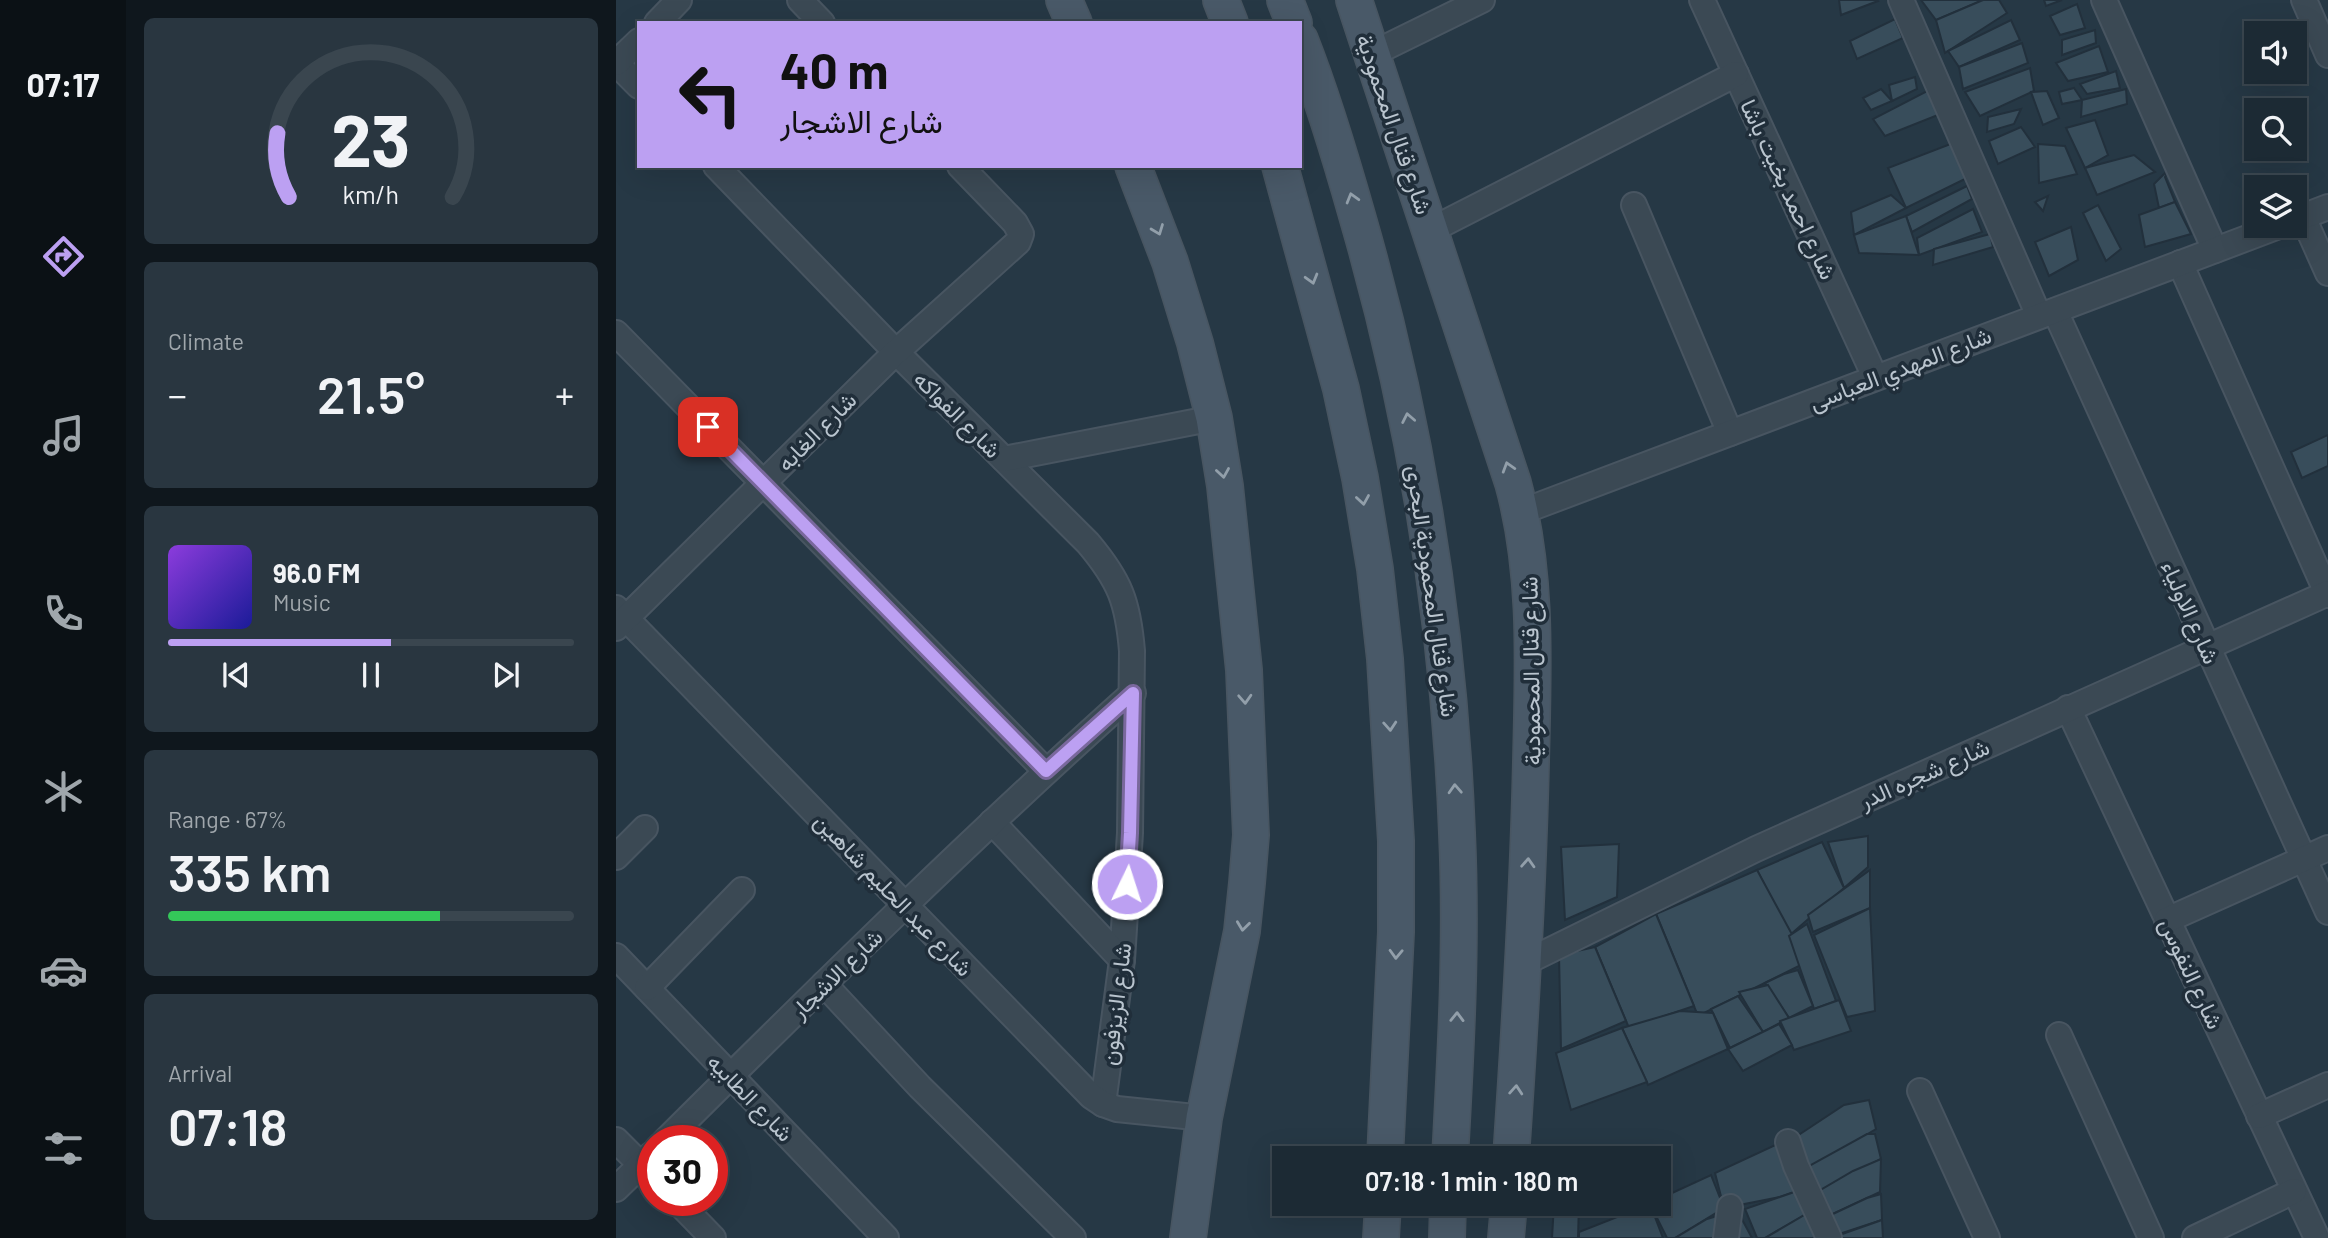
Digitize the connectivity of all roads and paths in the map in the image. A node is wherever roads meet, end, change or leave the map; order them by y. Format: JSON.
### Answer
{"nodes":[{"id":1,"x":679,"y":0,"type":"edge"},
{"id":2,"x":800,"y":0,"type":"edge"},
{"id":3,"x":1064,"y":0,"type":"edge"},
{"id":4,"x":1221,"y":0,"type":"edge"},
{"id":5,"x":1285,"y":0,"type":"edge"},
{"id":6,"x":1354,"y":0,"type":"edge"},
{"id":7,"x":1482,"y":0,"type":"edge"},
{"id":8,"x":1702,"y":0,"type":"edge"},
{"id":9,"x":1901,"y":0,"type":"edge"},
{"id":10,"x":2104,"y":0,"type":"edge"},
{"id":11,"x":2304,"y":0,"type":"edge"},
{"id":12,"x":659,"y":21,"type":"edge"},
{"id":13,"x":820,"y":21,"type":"edge"},
{"id":14,"x":1072,"y":21,"type":"edge"},
{"id":15,"x":1229,"y":21,"type":"edge"},
{"id":16,"x":1293,"y":21,"type":"edge"},
{"id":17,"x":637,"y":43,"type":"edge"},
{"id":18,"x":1302,"y":46,"type":"edge"},
{"id":19,"x":1372,"y":54,"type":"junction"},
{"id":20,"x":2328,"y":55,"type":"edge"},
{"id":21,"x":616,"y":63,"type":"edge"},
{"id":22,"x":1736,"y":75,"type":"junction"},
{"id":23,"x":637,"y":84,"type":"edge"},
{"id":24,"x":718,"y":168,"type":"edge"},
{"id":25,"x":963,"y":168,"type":"edge"},
{"id":26,"x":1134,"y":168,"type":"edge"},
{"id":27,"x":1281,"y":168,"type":"edge"},
{"id":28,"x":1634,"y":205,"type":"dead end"},
{"id":29,"x":2328,"y":207,"type":"edge"},
{"id":30,"x":2307,"y":216,"type":"edge"},
{"id":31,"x":1431,"y":230,"type":"junction"},
{"id":32,"x":2307,"y":234,"type":"edge"},
{"id":33,"x":2247,"y":238,"type":"edge"},
{"id":34,"x":2215,"y":250,"type":"junction"},
{"id":35,"x":2180,"y":263,"type":"junction"},
{"id":36,"x":2328,"y":273,"type":"edge"},
{"id":37,"x":2047,"y":313,"type":"junction"},
{"id":38,"x":616,"y":333,"type":"edge"},
{"id":39,"x":896,"y":352,"type":"junction"},
{"id":40,"x":1875,"y":377,"type":"junction"},
{"id":41,"x":1214,"y":418,"type":"junction"},
{"id":42,"x":1730,"y":433,"type":"junction"},
{"id":43,"x":1004,"y":459,"type":"junction"},
{"id":44,"x":763,"y":483,"type":"junction"},
{"id":45,"x":1521,"y":512,"type":"junction"},
{"id":46,"x":2328,"y":594,"type":"edge"},
{"id":47,"x":619,"y":618,"type":"edge"},
{"id":48,"x":2207,"y":647,"type":"junction"},
{"id":49,"x":1133,"y":693,"type":"junction"},
{"id":50,"x":2068,"y":708,"type":"junction"},
{"id":51,"x":1046,"y":771,"type":"junction"},
{"id":52,"x":992,"y":822,"type":"junction"},
{"id":53,"x":645,"y":828,"type":"dead end"},
{"id":54,"x":2328,"y":848,"type":"edge"},
{"id":55,"x":616,"y":857,"type":"edge"},
{"id":56,"x":2304,"y":859,"type":"junction"},
{"id":57,"x":742,"y":890,"type":"dead end"},
{"id":58,"x":905,"y":905,"type":"junction"},
{"id":59,"x":2328,"y":912,"type":"edge"},
{"id":60,"x":2168,"y":920,"type":"junction"},
{"id":61,"x":616,"y":956,"type":"edge"},
{"id":62,"x":1122,"y":960,"type":"junction"},
{"id":63,"x":1524,"y":963,"type":"junction"},
{"id":64,"x":824,"y":984,"type":"junction"},
{"id":65,"x":647,"y":988,"type":"junction"},
{"id":66,"x":2059,"y":1035,"type":"dead end"},
{"id":67,"x":731,"y":1076,"type":"junction"},
{"id":68,"x":2328,"y":1085,"type":"edge"},
{"id":69,"x":1920,"y":1091,"type":"dead end"},
{"id":70,"x":1103,"y":1104,"type":"junction"},
{"id":71,"x":2259,"y":1116,"type":"junction"},
{"id":72,"x":1204,"y":1118,"type":"junction"},
{"id":73,"x":681,"y":1125,"type":"edge"},
{"id":74,"x":616,"y":1140,"type":"edge"},
{"id":75,"x":1788,"y":1142,"type":"dead end"},
{"id":76,"x":1386,"y":1146,"type":"edge"},
{"id":77,"x":1450,"y":1146,"type":"edge"},
{"id":78,"x":1512,"y":1146,"type":"edge"},
{"id":79,"x":637,"y":1156,"type":"edge"},
{"id":80,"x":637,"y":1174,"type":"edge"},
{"id":81,"x":616,"y":1189,"type":"edge"},
{"id":82,"x":2294,"y":1191,"type":"junction"},
{"id":83,"x":1730,"y":1207,"type":"dead end"},
{"id":84,"x":692,"y":1216,"type":"edge"},
{"id":85,"x":1382,"y":1216,"type":"edge"},
{"id":86,"x":1448,"y":1216,"type":"edge"},
{"id":87,"x":1507,"y":1216,"type":"edge"},
{"id":88,"x":713,"y":1238,"type":"edge"},
{"id":89,"x":886,"y":1238,"type":"edge"},
{"id":90,"x":1073,"y":1238,"type":"edge"},
{"id":91,"x":1188,"y":1238,"type":"edge"},
{"id":92,"x":1381,"y":1238,"type":"edge"},
{"id":93,"x":1447,"y":1238,"type":"edge"},
{"id":94,"x":1506,"y":1238,"type":"edge"},
{"id":95,"x":1726,"y":1238,"type":"edge"},
{"id":96,"x":1829,"y":1238,"type":"edge"},
{"id":97,"x":1987,"y":1238,"type":"edge"},
{"id":98,"x":2151,"y":1238,"type":"edge"},
{"id":99,"x":2195,"y":1238,"type":"edge"},
{"id":100,"x":2317,"y":1238,"type":"edge"}],
"edges":[{"from":1,"to":12,"type":"street"},
{"from":2,"to":13,"type":"street"},
{"from":3,"to":14,"type":"street"},
{"from":4,"to":15,"type":"street"},
{"from":5,"to":16,"type":"street"},
{"from":6,"to":19,"type":"street","name":"شارع قنال المحمودية"},
{"from":7,"to":19,"type":"street"},
{"from":8,"to":22,"type":"street","name":"شارع احمد بخيت باشا"},
{"from":9,"to":37,"type":"street","name":"شارع الاولياء"},
{"from":10,"to":34,"type":"street"},
{"from":11,"to":20,"type":"street"},
{"from":17,"to":21,"type":"street"},
{"from":77,"to":18,"type":"street","name":"شارع قنال المحمودية البحرى","one_way":true},
{"from":19,"to":31,"type":"street","name":"شارع قنال المحمودية"},
{"from":21,"to":23,"type":"street"},
{"from":22,"to":31,"type":"street"},
{"from":22,"to":40,"type":"street","name":"شارع احمد بخيت باشا"},
{"from":24,"to":39,"type":"street","name":"شارع الفواكه"},
{"from":25,"to":39,"type":"street","name":"شارع الغابه"},
{"from":26,"to":41,"type":"street","one_way":true},
{"from":27,"to":76,"type":"street","one_way":true},
{"from":28,"to":42,"type":"street"},
{"from":29,"to":30,"type":"street"},
{"from":45,"to":31,"type":"street","name":"شارع قنال المحمودية","one_way":true},
{"from":32,"to":36,"type":"street"},
{"from":33,"to":34,"type":"street","name":"شارع المهدي العباسى"},
{"from":34,"to":35,"type":"street","name":"شارع المهدي العباسى"},
{"from":35,"to":37,"type":"street","name":"شارع المهدي العباسى"},
{"from":35,"to":46,"type":"street"},
{"from":37,"to":40,"type":"street","name":"شارع المهدي العباسى"},
{"from":37,"to":48,"type":"street","name":"شارع الاولياء"},
{"from":38,"to":44,"type":"street"},
{"from":39,"to":43,"type":"street","name":"شارع الفواكه"},
{"from":39,"to":44,"type":"street","name":"شارع الغابه"},
{"from":40,"to":42,"type":"street","name":"شارع المهدي العباسى"},
{"from":41,"to":43,"type":"street"},
{"from":41,"to":72,"type":"street","one_way":true},
{"from":42,"to":45,"type":"street","name":"شارع المهدي العباسى"},
{"from":43,"to":49,"type":"street","name":"شارع الفواكه"},
{"from":44,"to":47,"type":"street","name":"شارع الغابه"},
{"from":44,"to":51,"type":"street"},
{"from":63,"to":45,"type":"street","name":"شارع قنال المحمودية","one_way":true},
{"from":46,"to":48,"type":"street","name":"شارع شجره الدر"},
{"from":47,"to":58,"type":"street","name":"شارع عبد الحليم شاهين"},
{"from":48,"to":50,"type":"street","name":"شارع شجره الدر"},
{"from":48,"to":56,"type":"street","name":"شارع الاولياء"},
{"from":49,"to":51,"type":"street","name":"شارع الاشجار"},
{"from":49,"to":62,"type":"street","name":"شارع الزيزفون"},
{"from":50,"to":60,"type":"street","name":"شارع النفوس"},
{"from":50,"to":63,"type":"street","name":"شارع شجره الدر"},
{"from":51,"to":52,"type":"street","name":"شارع الاشجار"},
{"from":52,"to":58,"type":"street","name":"شارع الاشجار"},
{"from":52,"to":62,"type":"street"},
{"from":53,"to":55,"type":"street"},
{"from":54,"to":56,"type":"street"},
{"from":56,"to":59,"type":"street","name":"شارع الاولياء"},
{"from":56,"to":60,"type":"street"},
{"from":57,"to":65,"type":"street"},
{"from":58,"to":64,"type":"street","name":"شارع الاشجار"},
{"from":58,"to":70,"type":"street","name":"شارع عبد الحليم شاهين"},
{"from":60,"to":71,"type":"street","name":"شارع النفوس"},
{"from":61,"to":65,"type":"street","name":"شارع الطابيه"},
{"from":62,"to":70,"type":"street","name":"شارع الزيزفون"},
{"from":78,"to":63,"type":"street","name":"شارع قنال المحمودية","one_way":true},
{"from":64,"to":67,"type":"street","name":"شارع الاشجار"},
{"from":64,"to":90,"type":"street"},
{"from":65,"to":67,"type":"street","name":"شارع الطابيه"},
{"from":66,"to":98,"type":"street"},
{"from":67,"to":73,"type":"street","name":"شارع الاشجار"},
{"from":67,"to":89,"type":"street","name":"شارع الطابيه"},
{"from":68,"to":71,"type":"street"},
{"from":69,"to":97,"type":"street"},
{"from":70,"to":72,"type":"street","name":"شارع عبد الحليم شاهين"},
{"from":71,"to":82,"type":"street","name":"شارع النفوس"},
{"from":72,"to":91,"type":"street"},
{"from":74,"to":79,"type":"street"},
{"from":75,"to":96,"type":"street"},
{"from":80,"to":81,"type":"street"},
{"from":82,"to":99,"type":"street"},
{"from":82,"to":100,"type":"street","name":"شارع النفوس"},
{"from":83,"to":95,"type":"street"},
{"from":84,"to":88,"type":"street"},
{"from":85,"to":92,"type":"street"},
{"from":86,"to":93,"type":"street"},
{"from":87,"to":94,"type":"street"}]}
